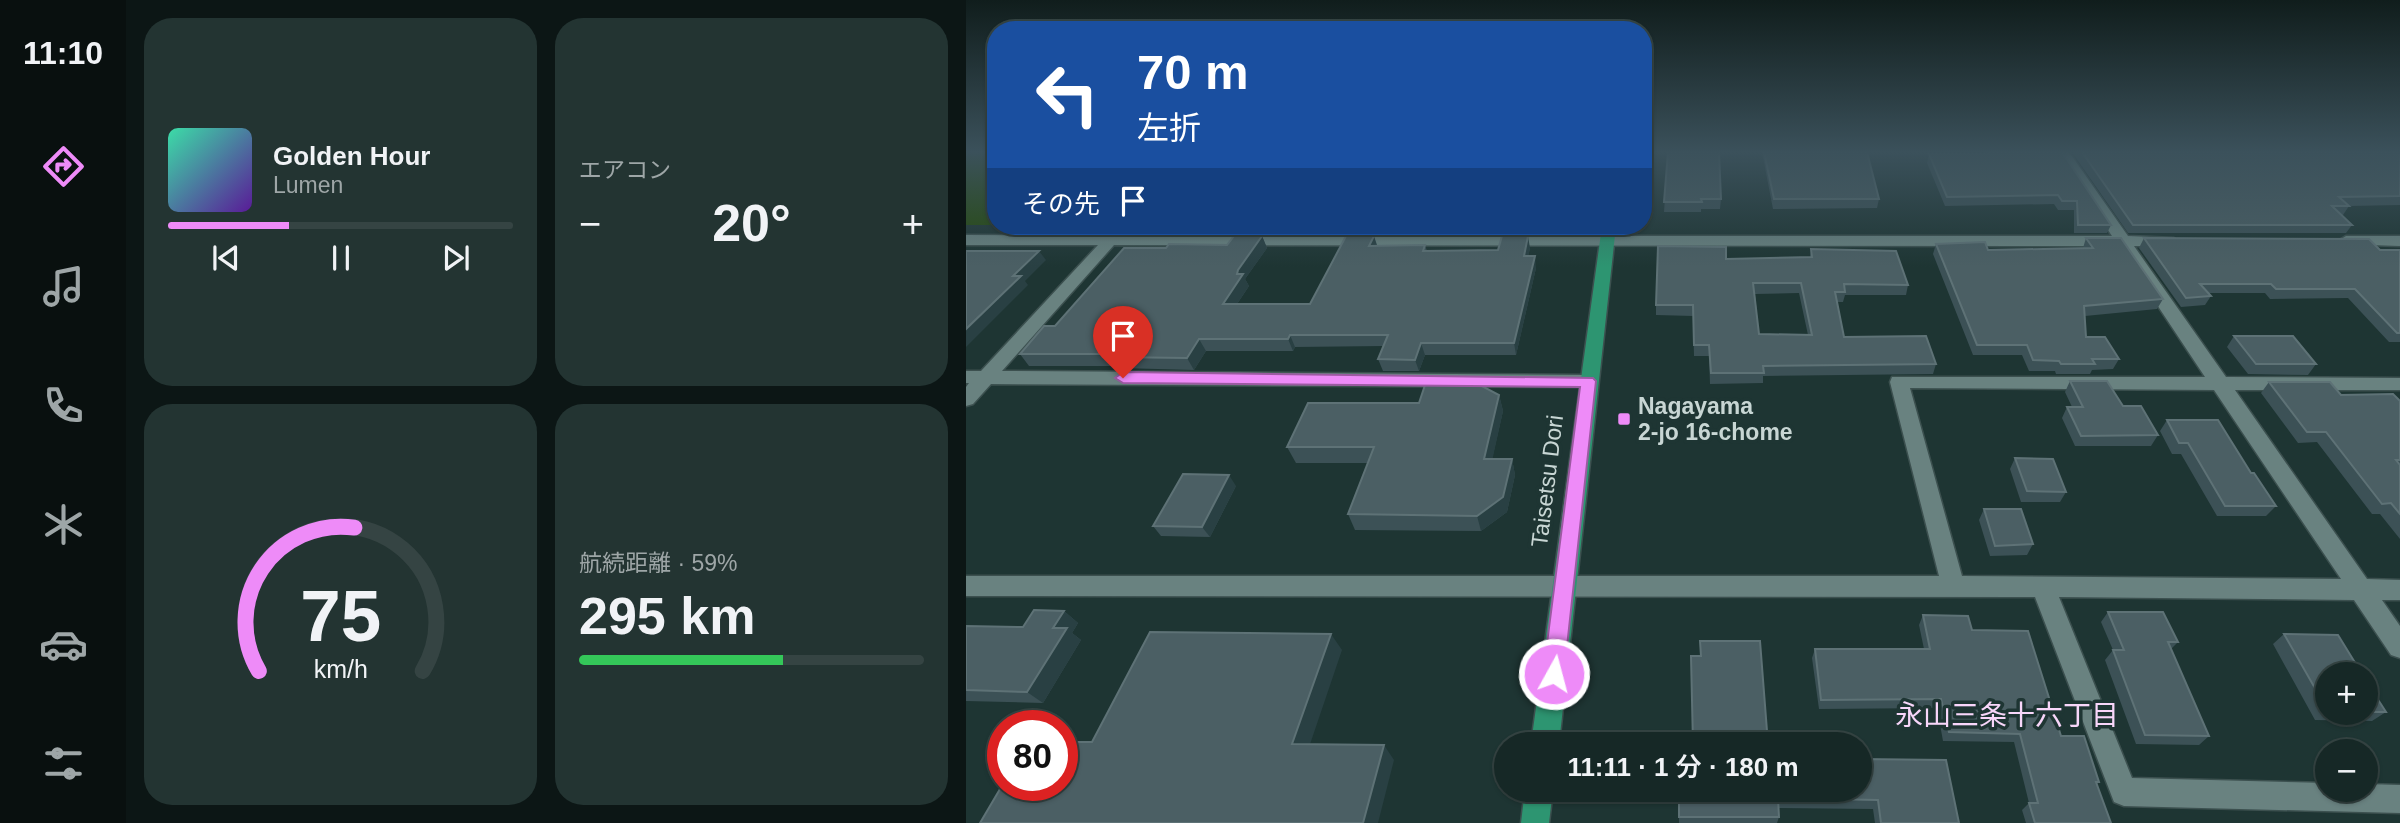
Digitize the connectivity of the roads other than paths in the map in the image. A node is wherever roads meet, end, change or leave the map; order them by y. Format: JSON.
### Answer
{"nodes":[{"id":1,"x":2089,"y":190,"type":"edge"},
{"id":2,"x":1652,"y":234,"type":"edge"},
{"id":3,"x":1115,"y":235,"type":"edge"},
{"id":4,"x":1466,"y":235,"type":"edge"},
{"id":5,"x":1608,"y":235,"type":"edge"},
{"id":6,"x":966,"y":240,"type":"edge"},
{"id":7,"x":1110,"y":240,"type":"junction"},
{"id":8,"x":2124,"y":241,"type":"junction"},
{"id":9,"x":2179,"y":241,"type":"edge"},
{"id":10,"x":2331,"y":241,"type":"edge"},
{"id":11,"x":2400,"y":241,"type":"edge"},
{"id":12,"x":986,"y":376,"type":"junction"},
{"id":13,"x":966,"y":377,"type":"edge"},
{"id":14,"x":1588,"y":381,"type":"junction"},
{"id":15,"x":2220,"y":384,"type":"junction"},
{"id":16,"x":2393,"y":384,"type":"edge"},
{"id":17,"x":966,"y":399,"type":"edge"},
{"id":18,"x":2400,"y":400,"type":"edge"},
{"id":19,"x":966,"y":586,"type":"edge"},
{"id":20,"x":1953,"y":586,"type":"junction"},
{"id":21,"x":1564,"y":589,"type":"junction"},
{"id":22,"x":2044,"y":589,"type":"junction"},
{"id":23,"x":2362,"y":590,"type":"junction"},
{"id":24,"x":2400,"y":590,"type":"edge"},
{"id":25,"x":2400,"y":647,"type":"edge"},
{"id":26,"x":1546,"y":732,"type":"edge"},
{"id":27,"x":2400,"y":799,"type":"edge"},
{"id":28,"x":1537,"y":802,"type":"edge"},
{"id":29,"x":1535,"y":823,"type":"edge"}],
"edges":[{"from":1,"to":8,"type":"street"},
{"from":2,"to":8,"type":"street"},
{"from":3,"to":7,"type":"street"},
{"from":4,"to":7,"type":"street"},
{"from":5,"to":14,"type":"highway","name":"Taisetsu Dori"},
{"from":6,"to":7,"type":"street"},
{"from":7,"to":12,"type":"street"},
{"from":8,"to":9,"type":"street"},
{"from":8,"to":15,"type":"street"},
{"from":10,"to":11,"type":"street"},
{"from":12,"to":13,"type":"street"},
{"from":12,"to":14,"type":"street"},
{"from":12,"to":17,"type":"street"},
{"from":14,"to":21,"type":"highway","name":"Taisetsu Dori"},
{"from":15,"to":16,"type":"street"},
{"from":15,"to":20,"type":"street"},
{"from":15,"to":23,"type":"street"},
{"from":16,"to":18,"type":"street"},
{"from":19,"to":21,"type":"street"},
{"from":20,"to":21,"type":"street"},
{"from":20,"to":22,"type":"street"},
{"from":21,"to":26,"type":"highway","name":"Taisetsu Dori"},
{"from":22,"to":23,"type":"street"},
{"from":22,"to":27,"type":"street"},
{"from":23,"to":24,"type":"street"},
{"from":23,"to":25,"type":"street"},
{"from":28,"to":29,"type":"highway"}]}
